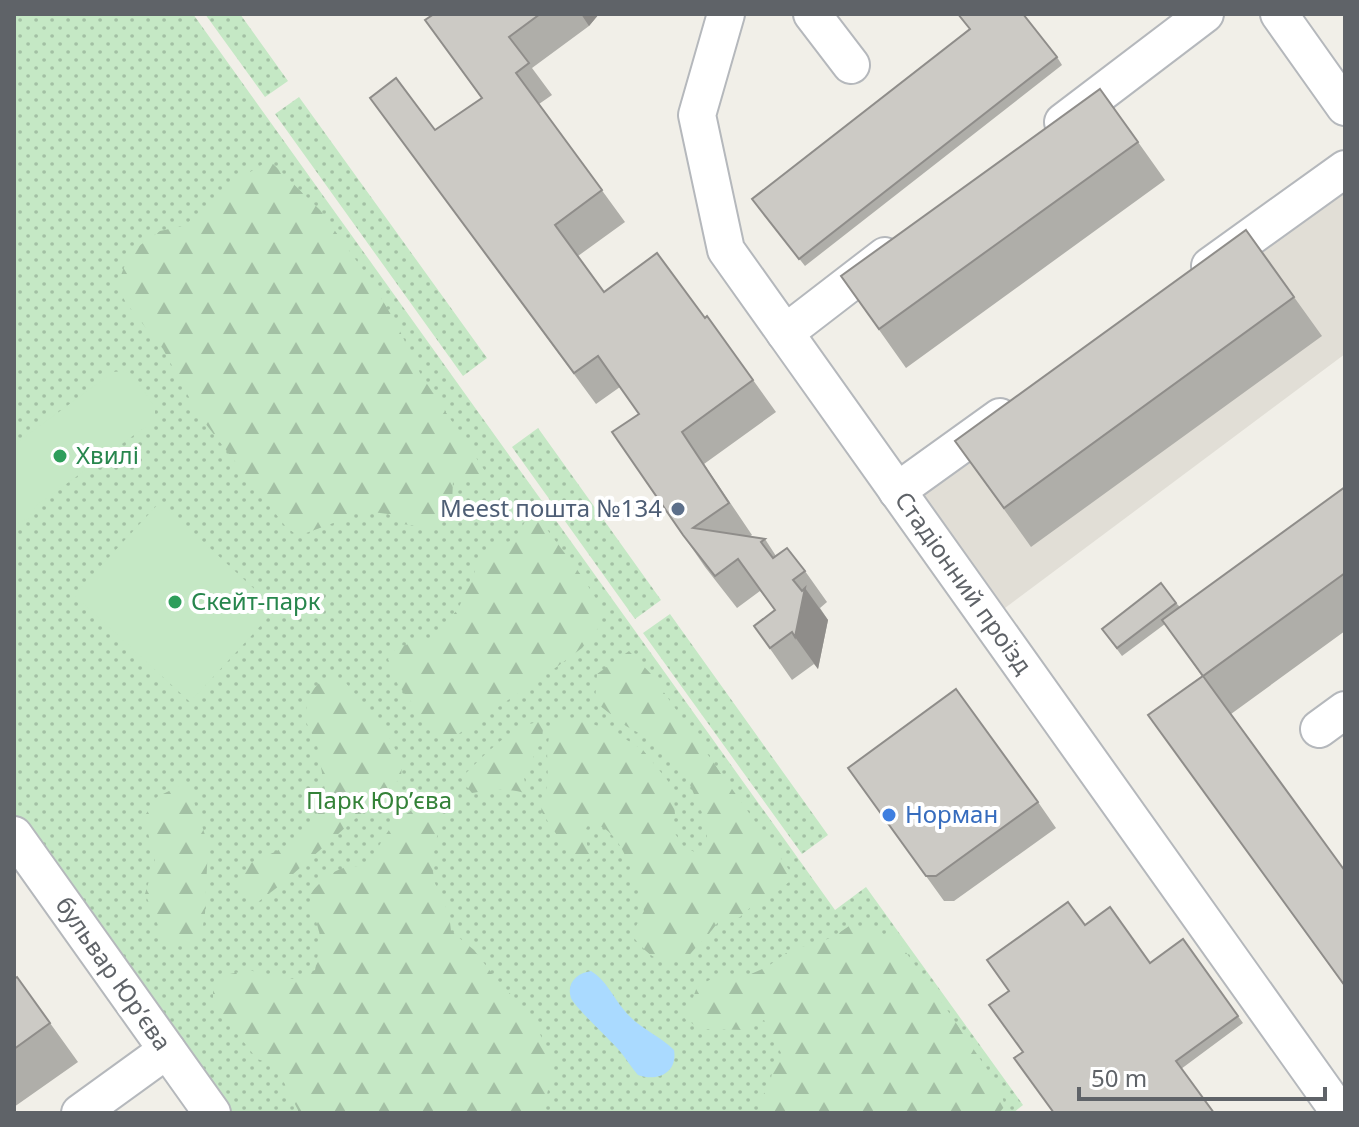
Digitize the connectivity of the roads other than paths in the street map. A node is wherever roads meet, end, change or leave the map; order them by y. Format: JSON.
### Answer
{"nodes":[{"id":1,"x":726,"y":14,"type":"edge"},
{"id":2,"x":812,"y":14,"type":"edge"},
{"id":3,"x":1205,"y":14,"type":"edge"},
{"id":4,"x":1279,"y":14,"type":"edge"},
{"id":5,"x":851,"y":65,"type":"dead end"},
{"id":6,"x":1345,"y":107,"type":"edge"},
{"id":7,"x":1039,"y":140,"type":"edge"},
{"id":8,"x":1345,"y":169,"type":"edge"},
{"id":9,"x":912,"y":236,"type":"edge"},
{"id":10,"x":1180,"y":288,"type":"edge"},
{"id":11,"x":785,"y":333,"type":"junction"},
{"id":12,"x":1026,"y":399,"type":"edge"},
{"id":13,"x":897,"y":491,"type":"junction"},
{"id":14,"x":14,"y":835,"type":"edge"},
{"id":15,"x":167,"y":1050,"type":"junction"},
{"id":16,"x":80,"y":1113,"type":"edge"},
{"id":17,"x":212,"y":1113,"type":"edge"},
{"id":18,"x":1340,"y":1113,"type":"edge"}],
"edges":[{"from":1,"to":11,"type":"street","name":"Стадіонний проїзд"},
{"from":2,"to":5,"type":"street"},
{"from":3,"to":7,"type":"street"},
{"from":4,"to":6,"type":"street"},
{"from":8,"to":10,"type":"street"},
{"from":9,"to":11,"type":"street"},
{"from":11,"to":13,"type":"street","name":"Стадіонний проїзд"},
{"from":12,"to":13,"type":"street"},
{"from":13,"to":18,"type":"street","name":"Стадіонний проїзд"},
{"from":14,"to":15,"type":"street","name":"бульвар Юрʼєва"},
{"from":15,"to":16,"type":"street"},
{"from":15,"to":17,"type":"street","name":"бульвар Юрʼєва"}]}
